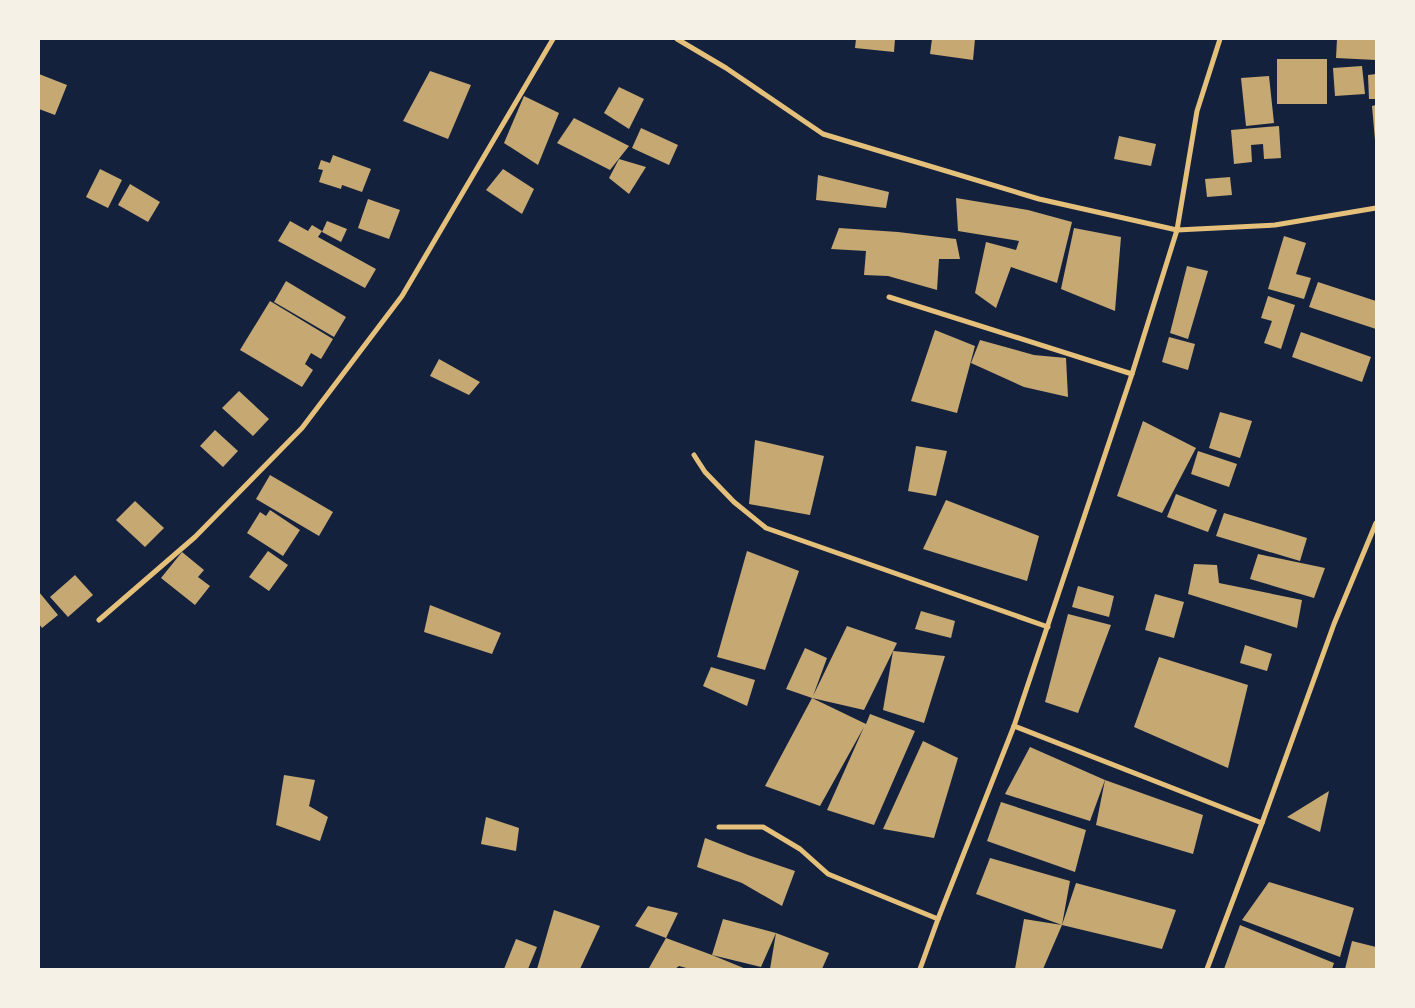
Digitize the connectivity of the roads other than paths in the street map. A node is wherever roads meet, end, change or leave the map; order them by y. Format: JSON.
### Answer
{"nodes":[{"id":1,"x":553,"y":39,"type":"edge"},
{"id":2,"x":677,"y":39,"type":"edge"},
{"id":3,"x":1220,"y":39,"type":"edge"},
{"id":4,"x":1376,"y":208,"type":"edge"},
{"id":5,"x":1177,"y":230,"type":"junction"},
{"id":6,"x":889,"y":296,"type":"dead end"},
{"id":7,"x":1132,"y":374,"type":"junction"},
{"id":8,"x":694,"y":455,"type":"dead end"},
{"id":9,"x":1376,"y":523,"type":"edge"},
{"id":10,"x":99,"y":620,"type":"dead end"},
{"id":11,"x":1048,"y":627,"type":"junction"},
{"id":12,"x":1014,"y":726,"type":"junction"},
{"id":13,"x":1262,"y":823,"type":"junction"},
{"id":14,"x":719,"y":828,"type":"dead end"},
{"id":15,"x":938,"y":919,"type":"junction"},
{"id":16,"x":920,"y":969,"type":"edge"},
{"id":17,"x":1207,"y":969,"type":"edge"}],
"edges":[{"from":1,"to":10,"type":"street"},
{"from":2,"to":5,"type":"street"},
{"from":3,"to":5,"type":"street"},
{"from":4,"to":5,"type":"street"},
{"from":5,"to":7,"type":"street"},
{"from":6,"to":7,"type":"street"},
{"from":7,"to":11,"type":"street"},
{"from":8,"to":11,"type":"street"},
{"from":9,"to":13,"type":"street"},
{"from":11,"to":12,"type":"street"},
{"from":12,"to":13,"type":"street"},
{"from":12,"to":15,"type":"street"},
{"from":13,"to":17,"type":"street"},
{"from":14,"to":15,"type":"street"},
{"from":15,"to":16,"type":"street"}]}
